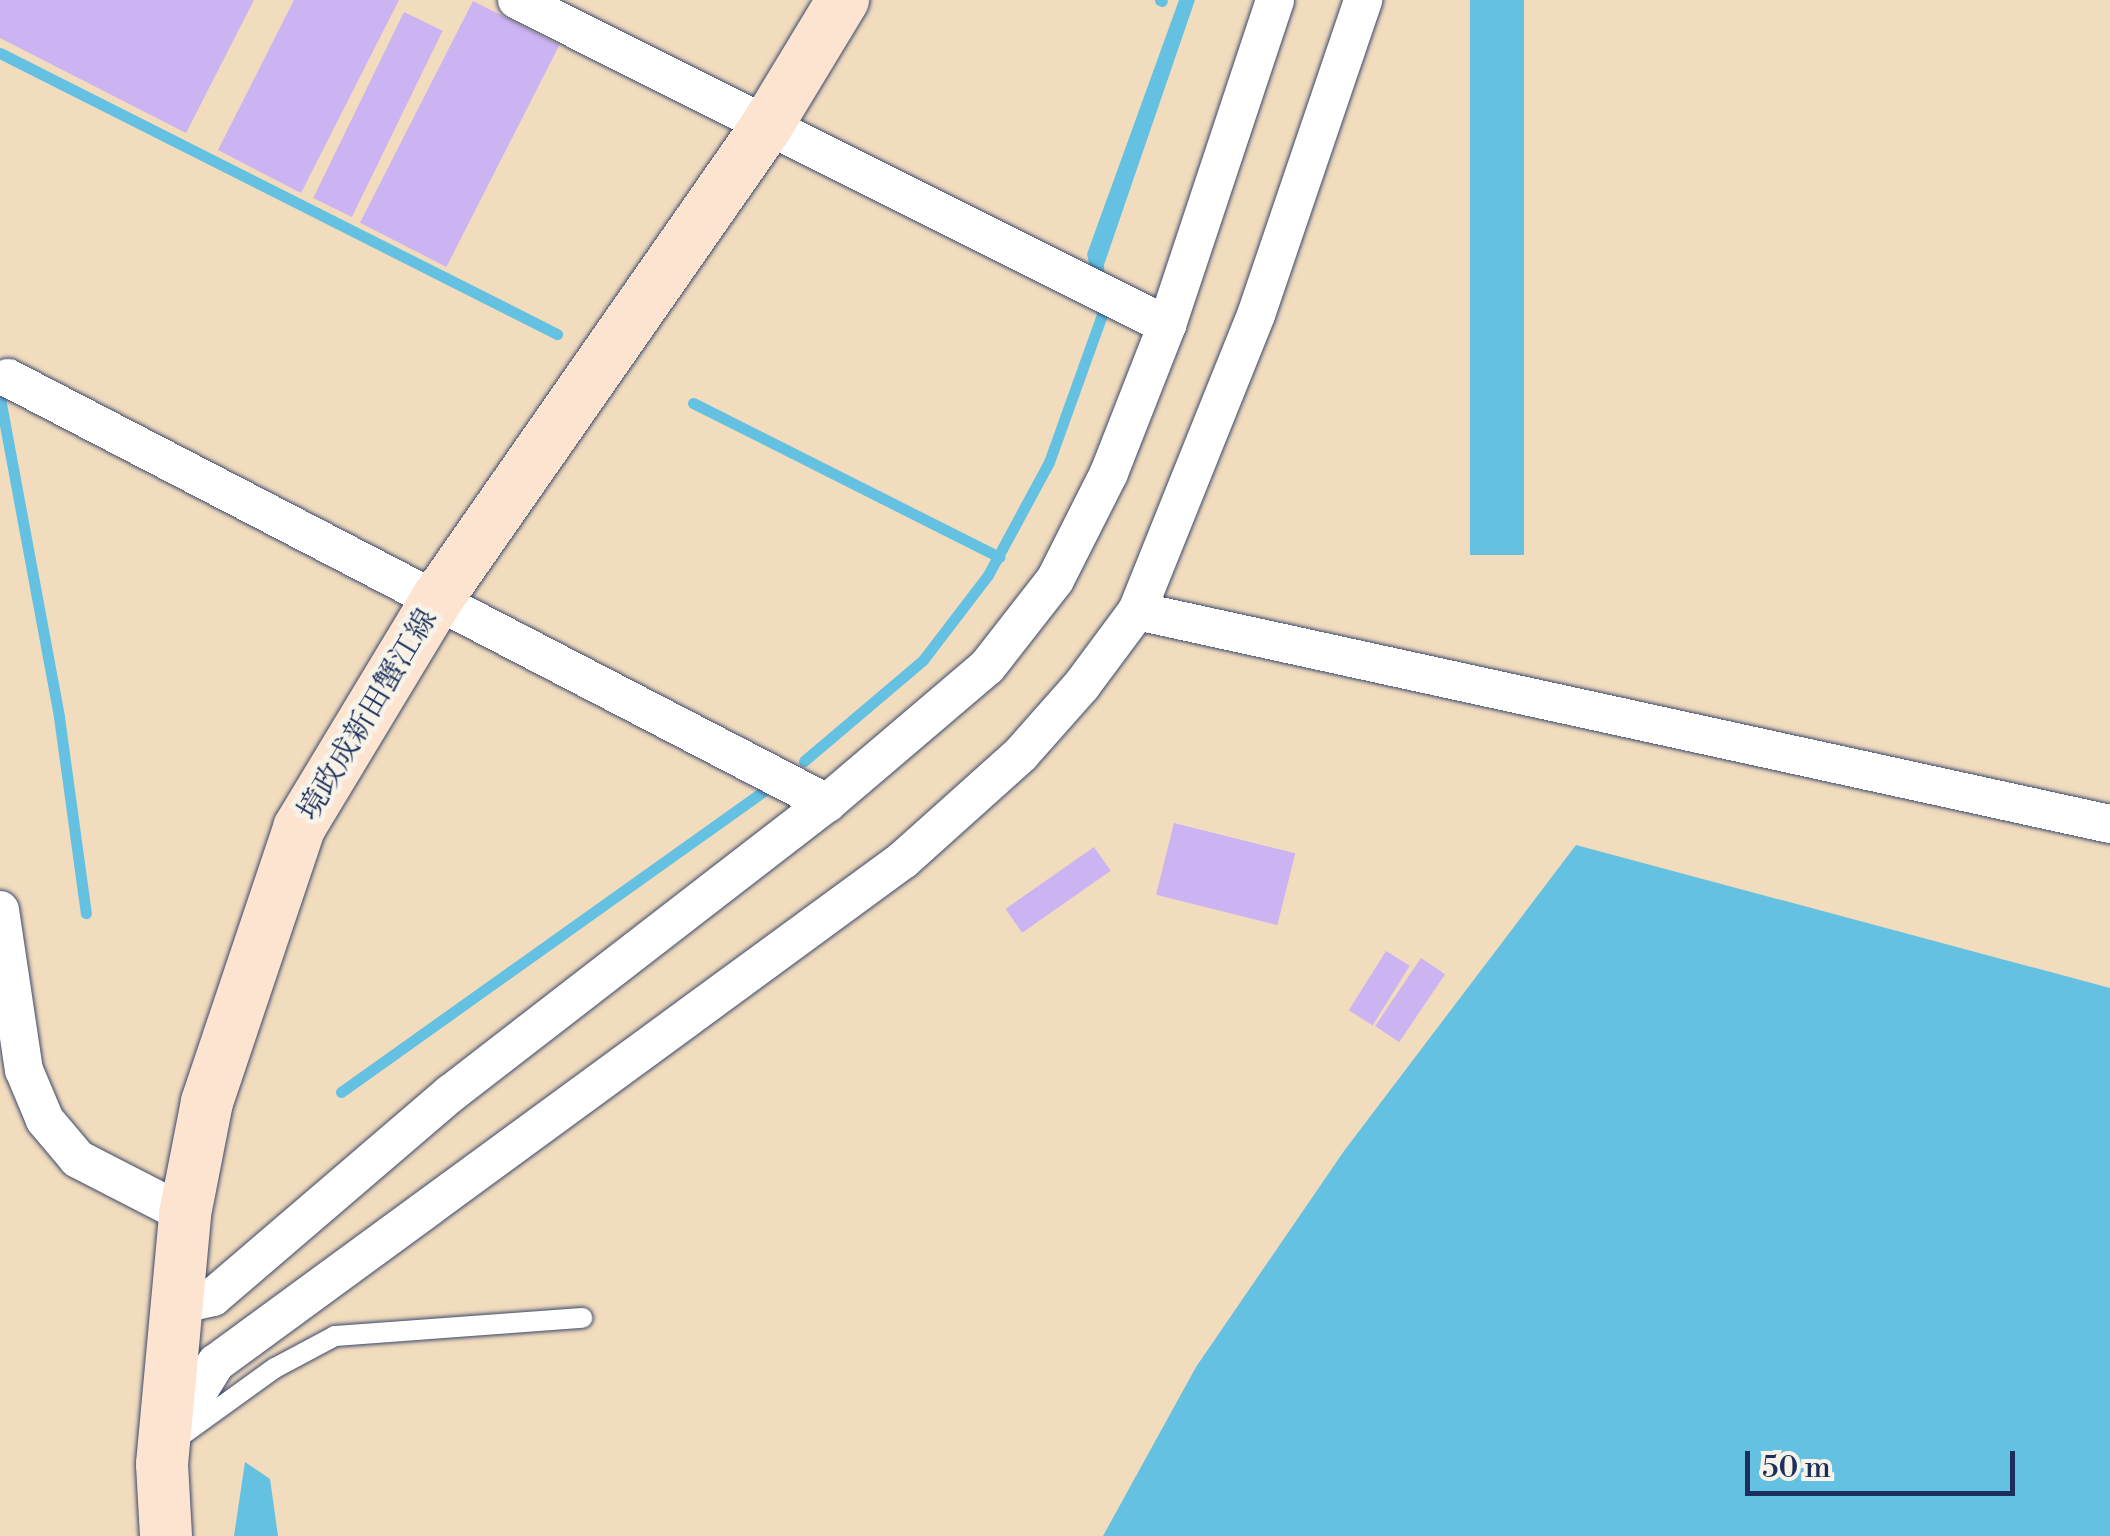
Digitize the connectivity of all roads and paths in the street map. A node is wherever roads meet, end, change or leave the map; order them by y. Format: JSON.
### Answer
{"nodes":[{"id":1,"x":517,"y":0,"type":"edge"},
{"id":2,"x":843,"y":0,"type":"edge"},
{"id":3,"x":1275,"y":0,"type":"edge"},
{"id":4,"x":1364,"y":0,"type":"edge"},
{"id":5,"x":766,"y":128,"type":"junction"},
{"id":6,"x":1167,"y":325,"type":"junction"},
{"id":7,"x":8,"y":378,"type":"dead end"},
{"id":8,"x":436,"y":599,"type":"junction"},
{"id":9,"x":1137,"y":612,"type":"junction"},
{"id":10,"x":827,"y":803,"type":"junction"},
{"id":11,"x":2110,"y":824,"type":"edge"},
{"id":12,"x":0,"y":910,"type":"edge"},
{"id":13,"x":185,"y":1214,"type":"junction"},
{"id":14,"x":174,"y":1306,"type":"junction"},
{"id":15,"x":582,"y":1318,"type":"dead end"},
{"id":16,"x":164,"y":1448,"type":"junction"},
{"id":17,"x":166,"y":1536,"type":"edge"}],
"edges":[{"from":1,"to":5,"type":"street"},
{"from":2,"to":5,"type":"main road","name":"境政成新田蟹江線"},
{"from":3,"to":6,"type":"street"},
{"from":4,"to":9,"type":"street"},
{"from":5,"to":6,"type":"street"},
{"from":5,"to":8,"type":"main road","name":"境政成新田蟹江線"},
{"from":6,"to":10,"type":"street"},
{"from":7,"to":8,"type":"street"},
{"from":8,"to":10,"type":"street"},
{"from":8,"to":13,"type":"main road","name":"境政成新田蟹江線"},
{"from":9,"to":11,"type":"street"},
{"from":9,"to":16,"type":"street"},
{"from":10,"to":14,"type":"street"},
{"from":12,"to":13,"type":"street"},
{"from":13,"to":14,"type":"main road","name":"境政成新田蟹江線"},
{"from":14,"to":16,"type":"main road","name":"境政成新田蟹江線"},
{"from":15,"to":16,"type":"lane"},
{"from":16,"to":17,"type":"main road","name":"境政成新田蟹江線"}]}
